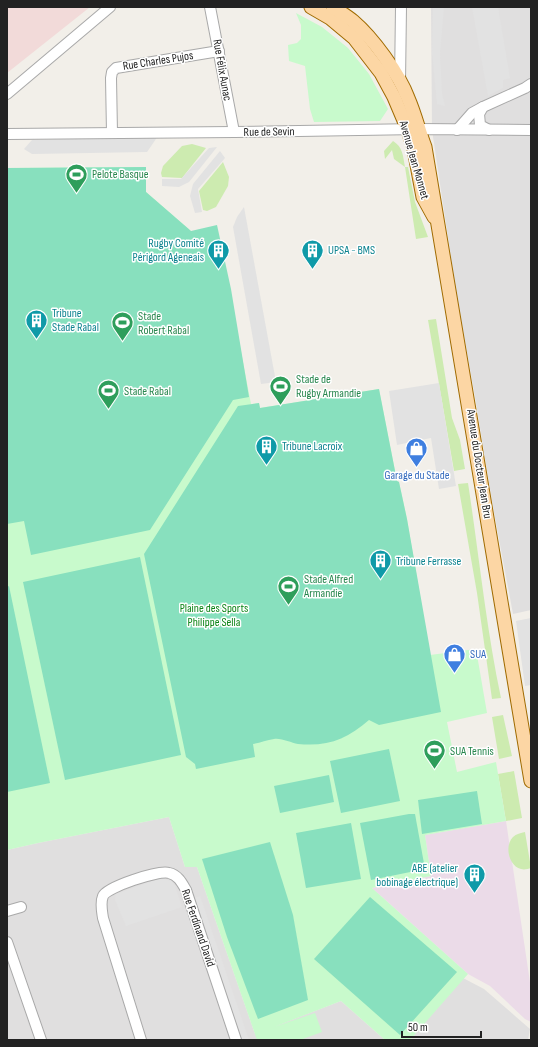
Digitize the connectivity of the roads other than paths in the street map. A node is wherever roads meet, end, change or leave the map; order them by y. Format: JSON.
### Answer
{"nodes":[{"id":1,"x":110,"y":7,"type":"edge"},
{"id":2,"x":210,"y":7,"type":"edge"},
{"id":3,"x":311,"y":7,"type":"edge"},
{"id":4,"x":333,"y":7,"type":"edge"},
{"id":5,"x":401,"y":7,"type":"edge"},
{"id":6,"x":219,"y":51,"type":"junction"},
{"id":7,"x":400,"y":82,"type":"junction"},
{"id":8,"x":531,"y":84,"type":"edge"},
{"id":9,"x":7,"y":94,"type":"edge"},
{"id":10,"x":483,"y":107,"type":"junction"},
{"id":11,"x":413,"y":130,"type":"junction"},
{"id":12,"x":457,"y":130,"type":"junction"},
{"id":13,"x":489,"y":130,"type":"junction"},
{"id":14,"x":531,"y":130,"type":"edge"},
{"id":15,"x":234,"y":132,"type":"junction"},
{"id":16,"x":112,"y":133,"type":"junction"},
{"id":17,"x":7,"y":134,"type":"edge"},
{"id":18,"x":425,"y":148,"type":"joint"},
{"id":19,"x":439,"y":226,"type":"junction"},
{"id":20,"x":531,"y":781,"type":"edge"},
{"id":21,"x":21,"y":906,"type":"dead end"},
{"id":22,"x":7,"y":911,"type":"edge"},
{"id":23,"x":7,"y":942,"type":"edge"},
{"id":24,"x":41,"y":1040,"type":"edge"},
{"id":25,"x":141,"y":1040,"type":"edge"},
{"id":26,"x":236,"y":1040,"type":"edge"}],
"edges":[{"from":1,"to":9,"type":"street"},
{"from":2,"to":6,"type":"street","name":"Rue Félix Aunac"},
{"from":3,"to":11,"type":"main road","name":"Avenue Jean Monnet"},
{"from":4,"to":7,"type":"main road","name":"Avenue Jean Monnet"},
{"from":5,"to":7,"type":"street"},
{"from":6,"to":15,"type":"street","name":"Rue Félix Aunac"},
{"from":6,"to":16,"type":"street","name":"Rue Charles Pujos"},
{"from":7,"to":11,"type":"main road","name":"Avenue Jean Monnet"},
{"from":8,"to":10,"type":"street"},
{"from":10,"to":12,"type":"street"},
{"from":10,"to":13,"type":"street"},
{"from":11,"to":12,"type":"street","name":"Rue de Sevin"},
{"from":11,"to":15,"type":"street","name":"Rue de Sevin"},
{"from":11,"to":18,"type":"main road","name":"Avenue Jean Monnet"},
{"from":11,"to":19,"type":"main road","name":"Avenue Jean Monnet"},
{"from":12,"to":13,"type":"street","name":"Rue de Sevin"},
{"from":13,"to":14,"type":"street","name":"Rue de Sevin"},
{"from":15,"to":16,"type":"street","name":"Rue de Sevin"},
{"from":16,"to":17,"type":"street","name":"Rue de Sevin"},
{"from":18,"to":19,"type":"main road","name":"Avenue du Docteur Jean Bru"},
{"from":19,"to":20,"type":"main road","name":"Avenue du Docteur Jean Bru"},
{"from":21,"to":22,"type":"street"},
{"from":23,"to":24,"type":"street"},
{"from":25,"to":26,"type":"street","name":"Rue Ferdinand David"}]}
